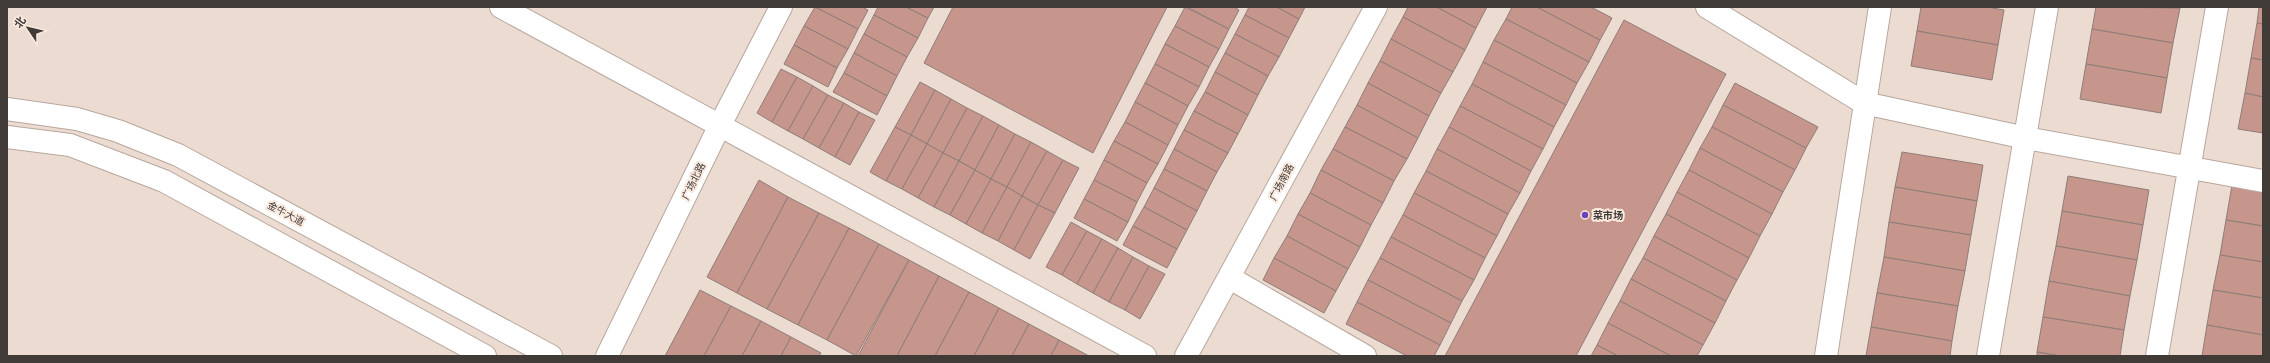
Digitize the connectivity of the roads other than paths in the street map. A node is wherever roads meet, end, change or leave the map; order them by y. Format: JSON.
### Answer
{"nodes":[{"id":1,"x":501,"y":7,"type":"edge"},
{"id":2,"x":782,"y":7,"type":"edge"},
{"id":3,"x":1376,"y":7,"type":"edge"},
{"id":4,"x":1707,"y":7,"type":"edge"},
{"id":5,"x":1880,"y":7,"type":"edge"},
{"id":6,"x":2046,"y":7,"type":"edge"},
{"id":7,"x":2217,"y":7,"type":"edge"},
{"id":8,"x":1864,"y":103,"type":"junction"},
{"id":9,"x":7,"y":109,"type":"edge"},
{"id":10,"x":720,"y":126,"type":"junction"},
{"id":11,"x":7,"y":137,"type":"edge"},
{"id":12,"x":2026,"y":138,"type":"junction"},
{"id":13,"x":2189,"y":169,"type":"junction"},
{"id":14,"x":2263,"y":181,"type":"edge"},
{"id":15,"x":1230,"y":278,"type":"junction"},
{"id":16,"x":486,"y":356,"type":"edge"},
{"id":17,"x":551,"y":356,"type":"edge"},
{"id":18,"x":607,"y":356,"type":"edge"},
{"id":19,"x":1145,"y":356,"type":"edge"},
{"id":20,"x":1186,"y":356,"type":"edge"},
{"id":21,"x":1365,"y":356,"type":"edge"},
{"id":22,"x":1826,"y":356,"type":"edge"},
{"id":23,"x":1988,"y":356,"type":"edge"},
{"id":24,"x":2158,"y":356,"type":"edge"}],
"edges":[{"from":1,"to":10,"type":"street"},
{"from":2,"to":10,"type":"street","name":"广场北路"},
{"from":3,"to":15,"type":"street","name":"广场南路"},
{"from":4,"to":8,"type":"street"},
{"from":5,"to":8,"type":"street"},
{"from":6,"to":12,"type":"street"},
{"from":7,"to":13,"type":"street"},
{"from":8,"to":12,"type":"street"},
{"from":8,"to":22,"type":"street"},
{"from":9,"to":17,"type":"street","name":"金牛大道"},
{"from":10,"to":18,"type":"street","name":"广场北路"},
{"from":10,"to":19,"type":"street"},
{"from":11,"to":16,"type":"street"},
{"from":12,"to":13,"type":"street"},
{"from":12,"to":23,"type":"street"},
{"from":13,"to":14,"type":"street"},
{"from":13,"to":24,"type":"street"},
{"from":15,"to":20,"type":"street","name":"广场南路"},
{"from":15,"to":21,"type":"street"}]}
